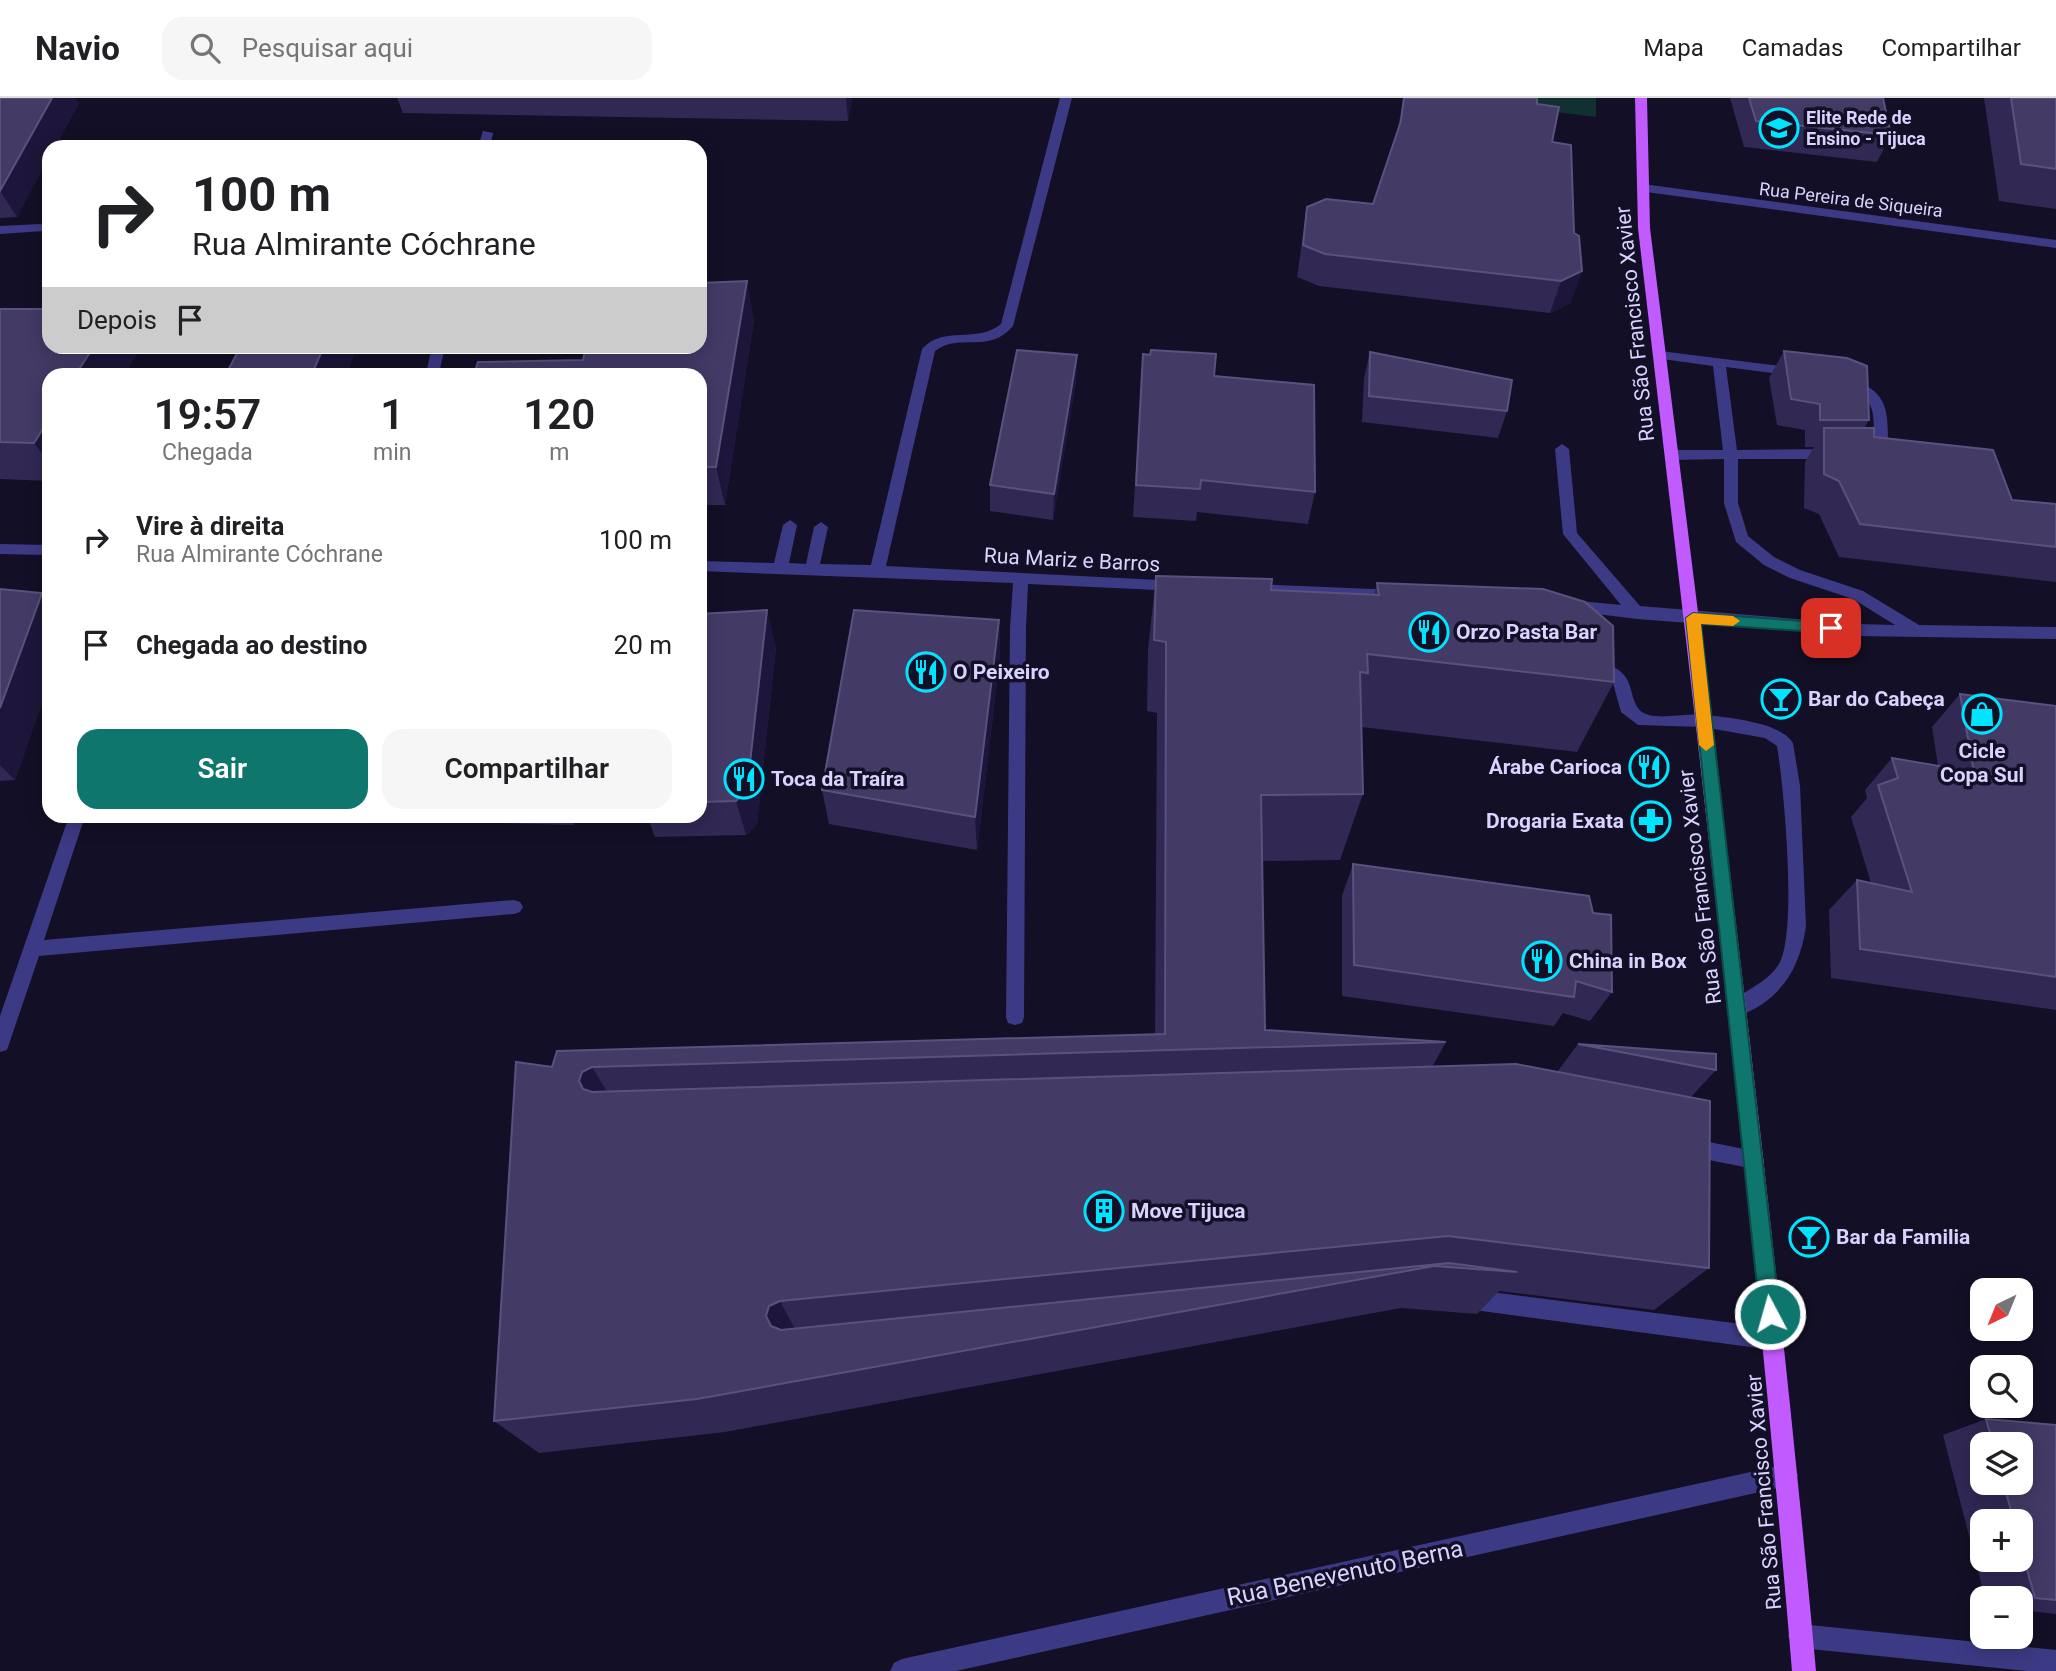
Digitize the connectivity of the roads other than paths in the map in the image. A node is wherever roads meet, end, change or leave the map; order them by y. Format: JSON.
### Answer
{"nodes":[{"id":1,"x":1066,"y":98,"type":"edge"},
{"id":2,"x":1641,"y":98,"type":"edge"},
{"id":3,"x":488,"y":133,"type":"dead end"},
{"id":4,"x":486,"y":140,"type":"edge"},
{"id":5,"x":1643,"y":188,"type":"junction"},
{"id":6,"x":40,"y":228,"type":"dead end"},
{"id":7,"x":0,"y":230,"type":"edge"},
{"id":8,"x":2056,"y":244,"type":"edge"},
{"id":9,"x":1660,"y":355,"type":"junction"},
{"id":10,"x":1719,"y":363,"type":"junction"},
{"id":11,"x":1812,"y":374,"type":"edge"},
{"id":12,"x":1837,"y":379,"type":"edge"},
{"id":13,"x":1562,"y":449,"type":"dead end"},
{"id":14,"x":1731,"y":455,"type":"junction"},
{"id":15,"x":1672,"y":456,"type":"junction"},
{"id":16,"x":790,"y":525,"type":"dead end"},
{"id":17,"x":821,"y":527,"type":"dead end"},
{"id":18,"x":0,"y":549,"type":"edge"},
{"id":19,"x":42,"y":550,"type":"edge"},
{"id":20,"x":707,"y":566,"type":"edge"},
{"id":21,"x":780,"y":568,"type":"junction"},
{"id":22,"x":812,"y":569,"type":"junction"},
{"id":23,"x":877,"y":571,"type":"junction"},
{"id":24,"x":1021,"y":579,"type":"junction"},
{"id":25,"x":1199,"y":587,"type":"edge"},
{"id":26,"x":1226,"y":588,"type":"edge"},
{"id":27,"x":1418,"y":596,"type":"edge"},
{"id":28,"x":1555,"y":605,"type":"edge"},
{"id":29,"x":1637,"y":613,"type":"junction"},
{"id":30,"x":1693,"y":618,"type":"junction"},
{"id":31,"x":1919,"y":632,"type":"junction"},
{"id":32,"x":2056,"y":633,"type":"edge"},
{"id":33,"x":1570,"y":664,"type":"edge"},
{"id":34,"x":1703,"y":721,"type":"junction"},
{"id":35,"x":75,"y":823,"type":"edge"},
{"id":36,"x":514,"y":907,"type":"dead end"},
{"id":37,"x":32,"y":949,"type":"junction"},
{"id":38,"x":1738,"y":1007,"type":"junction"},
{"id":39,"x":1015,"y":1017,"type":"dead end"},
{"id":40,"x":0,"y":1044,"type":"edge"},
{"id":41,"x":1672,"y":1144,"type":"edge"},
{"id":42,"x":1754,"y":1160,"type":"junction"},
{"id":43,"x":1452,"y":1297,"type":"edge"},
{"id":44,"x":1773,"y":1339,"type":"junction"},
{"id":45,"x":1787,"y":1475,"type":"junction"},
{"id":46,"x":1800,"y":1636,"type":"junction"},
{"id":47,"x":2056,"y":1662,"type":"edge"},
{"id":48,"x":902,"y":1671,"type":"edge"},
{"id":49,"x":1804,"y":1671,"type":"edge"}],
"edges":[{"from":1,"to":23,"type":"street"},
{"from":2,"to":5,"type":"main road","name":"Rua São Francisco Xavier"},
{"from":3,"to":4,"type":"street"},
{"from":5,"to":8,"type":"street","name":"Rua Pereira de Siqueira"},
{"from":5,"to":9,"type":"main road","name":"Rua São Francisco Xavier"},
{"from":6,"to":7,"type":"street"},
{"from":9,"to":10,"type":"street"},
{"from":9,"to":15,"type":"main road","name":"Rua São Francisco Xavier"},
{"from":10,"to":11,"type":"street"},
{"from":10,"to":14,"type":"street"},
{"from":12,"to":14,"type":"street"},
{"from":13,"to":29,"type":"street"},
{"from":14,"to":15,"type":"street"},
{"from":14,"to":31,"type":"street"},
{"from":15,"to":30,"type":"main road","name":"Rua São Francisco Xavier"},
{"from":16,"to":21,"type":"street"},
{"from":17,"to":22,"type":"street"},
{"from":18,"to":19,"type":"street"},
{"from":20,"to":21,"type":"street","name":"Rua Mariz e Barros"},
{"from":21,"to":22,"type":"street","name":"Rua Mariz e Barros"},
{"from":22,"to":23,"type":"street","name":"Rua Mariz e Barros"},
{"from":23,"to":24,"type":"street","name":"Rua Mariz e Barros"},
{"from":24,"to":25,"type":"street","name":"Rua Mariz e Barros"},
{"from":24,"to":39,"type":"street"},
{"from":26,"to":27,"type":"street"},
{"from":28,"to":29,"type":"street"},
{"from":29,"to":30,"type":"street"},
{"from":30,"to":31,"type":"street"},
{"from":30,"to":34,"type":"main road","name":"Rua São Francisco Xavier"},
{"from":31,"to":32,"type":"street"},
{"from":33,"to":34,"type":"street"},
{"from":34,"to":38,"type":"main road","name":"Rua São Francisco Xavier"},
{"from":34,"to":38,"type":"street"},
{"from":35,"to":37,"type":"street"},
{"from":36,"to":37,"type":"street"},
{"from":37,"to":40,"type":"street"},
{"from":38,"to":42,"type":"main road","name":"Rua São Francisco Xavier"},
{"from":41,"to":42,"type":"street"},
{"from":42,"to":44,"type":"main road","name":"Rua São Francisco Xavier"},
{"from":43,"to":44,"type":"street"},
{"from":44,"to":45,"type":"main road","name":"Rua São Francisco Xavier"},
{"from":45,"to":46,"type":"main road","name":"Rua São Francisco Xavier"},
{"from":45,"to":48,"type":"street","name":"Rua Benevenuto Berna"},
{"from":46,"to":47,"type":"street"},
{"from":46,"to":49,"type":"main road","name":"Rua São Francisco Xavier"}]}
